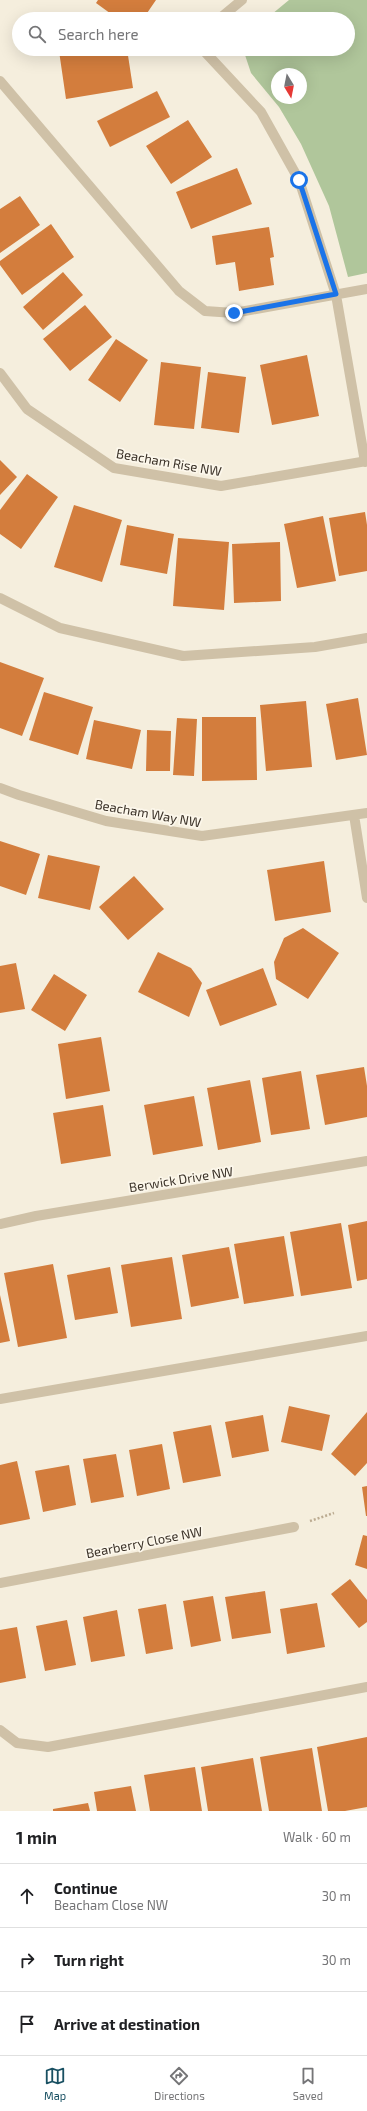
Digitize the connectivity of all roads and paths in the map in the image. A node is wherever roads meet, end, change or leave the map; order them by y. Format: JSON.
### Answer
{"nodes":[{"id":1,"x":242,"y":0,"type":"edge"},
{"id":2,"x":227,"y":12,"type":"edge"},
{"id":3,"x":209,"y":56,"type":"edge"},
{"id":4,"x":0,"y":81,"type":"edge"},
{"id":5,"x":367,"y":289,"type":"edge"},
{"id":6,"x":336,"y":294,"type":"junction"},
{"id":7,"x":0,"y":373,"type":"edge"},
{"id":8,"x":366,"y":462,"type":"edge"},
{"id":9,"x":0,"y":598,"type":"edge"},
{"id":10,"x":367,"y":638,"type":"edge"},
{"id":11,"x":0,"y":788,"type":"edge"},
{"id":12,"x":367,"y":813,"type":"edge"},
{"id":13,"x":354,"y":815,"type":"junction"},
{"id":14,"x":367,"y":898,"type":"edge"},
{"id":15,"x":367,"y":1161,"type":"edge"},
{"id":16,"x":0,"y":1224,"type":"edge"},
{"id":17,"x":367,"y":1336,"type":"edge"},
{"id":18,"x":0,"y":1399,"type":"edge"},
{"id":19,"x":334,"y":1513,"type":"dead end"},
{"id":20,"x":294,"y":1527,"type":"joint"},
{"id":21,"x":0,"y":1583,"type":"edge"},
{"id":22,"x":367,"y":1687,"type":"edge"},
{"id":23,"x":0,"y":1730,"type":"edge"}],
"edges":[{"from":1,"to":2,"type":"street"},
{"from":3,"to":6,"type":"street"},
{"from":4,"to":6,"type":"street"},
{"from":5,"to":6,"type":"street"},
{"from":6,"to":8,"type":"street"},
{"from":7,"to":8,"type":"street","name":"Beacham Rise NW"},
{"from":9,"to":10,"type":"street"},
{"from":11,"to":13,"type":"street","name":"Beacham Way NW"},
{"from":12,"to":13,"type":"street","name":"Beacham Way NW"},
{"from":13,"to":14,"type":"street"},
{"from":15,"to":16,"type":"street","name":"Berwick Drive NW"},
{"from":17,"to":18,"type":"street"},
{"from":19,"to":20,"type":"path"},
{"from":20,"to":21,"type":"street","name":"Bearberry Close NW"},
{"from":22,"to":23,"type":"street"}]}
